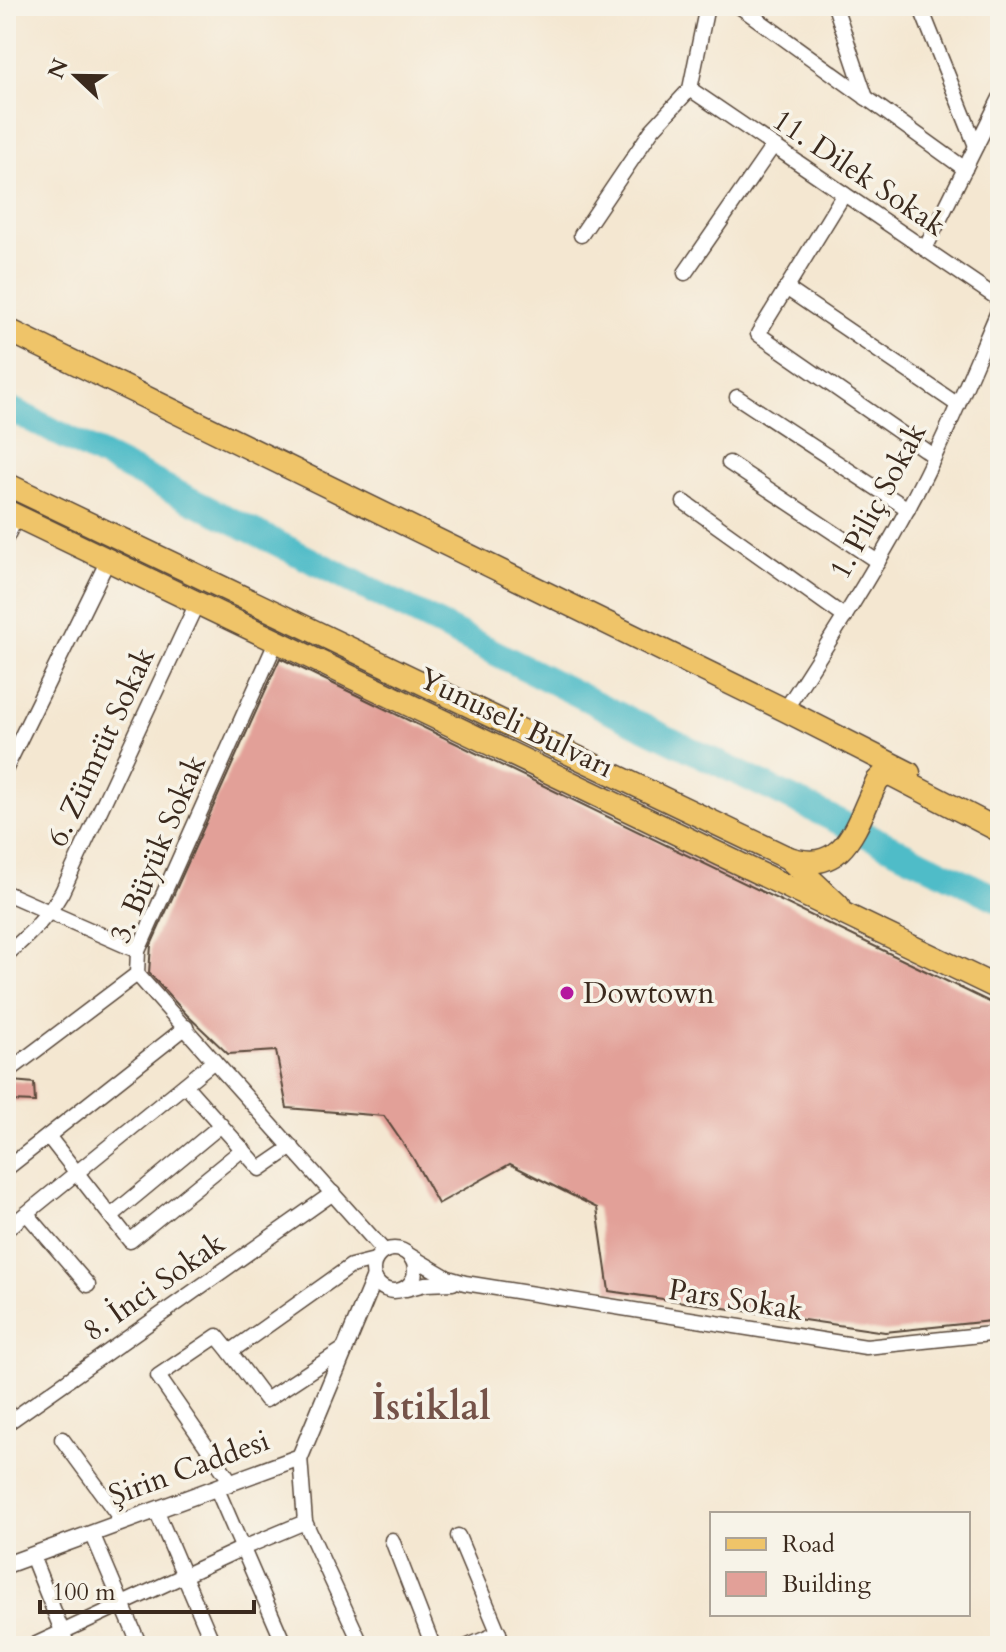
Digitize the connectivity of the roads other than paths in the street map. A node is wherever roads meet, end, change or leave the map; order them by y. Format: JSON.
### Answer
{"nodes":[{"id":1,"x":707,"y":6,"type":"edge"},
{"id":2,"x":739,"y":6,"type":"edge"},
{"id":3,"x":835,"y":6,"type":"edge"},
{"id":4,"x":920,"y":6,"type":"edge"},
{"id":5,"x":690,"y":89,"type":"junction"},
{"id":6,"x":866,"y":98,"type":"junction"},
{"id":7,"x":1000,"y":98,"type":"edge"},
{"id":8,"x":773,"y":146,"type":"junction"},
{"id":9,"x":976,"y":146,"type":"junction"},
{"id":10,"x":965,"y":169,"type":"junction"},
{"id":11,"x":844,"y":194,"type":"junction"},
{"id":12,"x":581,"y":235,"type":"dead end"},
{"id":13,"x":925,"y":249,"type":"junction"},
{"id":14,"x":685,"y":273,"type":"dead end"},
{"id":15,"x":786,"y":288,"type":"junction"},
{"id":16,"x":1000,"y":300,"type":"edge"},
{"id":17,"x":1000,"y":307,"type":"edge"},
{"id":18,"x":6,"y":329,"type":"edge"},
{"id":19,"x":737,"y":397,"type":"dead end"},
{"id":20,"x":958,"y":405,"type":"junction"},
{"id":21,"x":934,"y":456,"type":"junction"},
{"id":22,"x":729,"y":463,"type":"dead end"},
{"id":23,"x":6,"y":484,"type":"edge"},
{"id":24,"x":684,"y":502,"type":"dead end"},
{"id":25,"x":908,"y":509,"type":"junction"},
{"id":26,"x":12,"y":514,"type":"edge"},
{"id":27,"x":6,"y":538,"type":"edge"},
{"id":28,"x":108,"y":560,"type":"junction"},
{"id":29,"x":878,"y":562,"type":"junction"},
{"id":30,"x":197,"y":603,"type":"junction"},
{"id":31,"x":845,"y":617,"type":"junction"},
{"id":32,"x":277,"y":640,"type":"junction"},
{"id":33,"x":785,"y":710,"type":"junction"},
{"id":34,"x":6,"y":768,"type":"edge"},
{"id":35,"x":997,"y":821,"type":"edge"},
{"id":36,"x":786,"y":857,"type":"junction"},
{"id":37,"x":6,"y":893,"type":"edge"},
{"id":38,"x":50,"y":913,"type":"junction"},
{"id":39,"x":865,"y":926,"type":"junction"},
{"id":40,"x":138,"y":951,"type":"junction"},
{"id":41,"x":6,"y":955,"type":"edge"},
{"id":42,"x":137,"y":974,"type":"junction"},
{"id":43,"x":1000,"y":989,"type":"edge"},
{"id":44,"x":186,"y":1027,"type":"junction"},
{"id":45,"x":214,"y":1061,"type":"junction"},
{"id":46,"x":6,"y":1073,"type":"edge"},
{"id":47,"x":185,"y":1085,"type":"junction"},
{"id":48,"x":221,"y":1125,"type":"junction"},
{"id":49,"x":48,"y":1136,"type":"junction"},
{"id":50,"x":292,"y":1147,"type":"junction"},
{"id":51,"x":243,"y":1149,"type":"junction"},
{"id":52,"x":6,"y":1169,"type":"edge"},
{"id":53,"x":77,"y":1173,"type":"junction"},
{"id":54,"x":333,"y":1193,"type":"junction"},
{"id":55,"x":27,"y":1214,"type":"junction"},
{"id":56,"x":111,"y":1216,"type":"junction"},
{"id":57,"x":6,"y":1230,"type":"edge"},
{"id":58,"x":409,"y":1255,"type":"junction"},
{"id":59,"x":380,"y":1256,"type":"junction"},
{"id":60,"x":374,"y":1279,"type":"junction"},
{"id":61,"x":465,"y":1283,"type":"junction"},
{"id":62,"x":88,"y":1285,"type":"dead end"},
{"id":63,"x":403,"y":1290,"type":"junction"},
{"id":64,"x":1000,"y":1333,"type":"edge"},
{"id":65,"x":345,"y":1348,"type":"junction"},
{"id":66,"x":230,"y":1352,"type":"junction"},
{"id":67,"x":6,"y":1424,"type":"edge"},
{"id":68,"x":62,"y":1439,"type":"dead end"},
{"id":69,"x":300,"y":1457,"type":"junction"},
{"id":70,"x":224,"y":1484,"type":"junction"},
{"id":71,"x":156,"y":1510,"type":"junction"},
{"id":72,"x":123,"y":1522,"type":"junction"},
{"id":73,"x":305,"y":1522,"type":"junction"},
{"id":74,"x":92,"y":1533,"type":"junction"},
{"id":75,"x":458,"y":1536,"type":"dead end"},
{"id":76,"x":392,"y":1540,"type":"dead end"},
{"id":77,"x":243,"y":1548,"type":"junction"},
{"id":78,"x":32,"y":1556,"type":"junction"},
{"id":79,"x":6,"y":1565,"type":"edge"},
{"id":80,"x":184,"y":1575,"type":"junction"},
{"id":81,"x":122,"y":1604,"type":"junction"},
{"id":82,"x":65,"y":1639,"type":"edge"},
{"id":83,"x":502,"y":1639,"type":"edge"},
{"id":84,"x":32,"y":1646,"type":"edge"},
{"id":85,"x":140,"y":1646,"type":"edge"},
{"id":86,"x":214,"y":1646,"type":"edge"},
{"id":87,"x":285,"y":1646,"type":"edge"},
{"id":88,"x":362,"y":1646,"type":"edge"},
{"id":89,"x":433,"y":1646,"type":"edge"},
{"id":90,"x":468,"y":1646,"type":"edge"}],
"edges":[{"from":1,"to":5,"type":"street"},
{"from":2,"to":6,"type":"street"},
{"from":3,"to":6,"type":"street"},
{"from":4,"to":9,"type":"street"},
{"from":5,"to":8,"type":"street","name":"11. Dilek Sokak"},
{"from":5,"to":12,"type":"street"},
{"from":6,"to":10,"type":"street"},
{"from":7,"to":9,"type":"street"},
{"from":8,"to":11,"type":"street","name":"11. Dilek Sokak"},
{"from":8,"to":14,"type":"street"},
{"from":9,"to":10,"type":"street"},
{"from":10,"to":13,"type":"street"},
{"from":11,"to":13,"type":"street","name":"11. Dilek Sokak"},
{"from":11,"to":15,"type":"street"},
{"from":13,"to":16,"type":"street","name":"11. Dilek Sokak"},
{"from":15,"to":20,"type":"street"},
{"from":15,"to":21,"type":"street"},
{"from":17,"to":20,"type":"street","name":"1. Piliç Sokak"},
{"from":18,"to":33,"type":"main road"},
{"from":19,"to":25,"type":"street"},
{"from":20,"to":21,"type":"street","name":"1. Piliç Sokak"},
{"from":21,"to":25,"type":"street","name":"1. Piliç Sokak"},
{"from":22,"to":29,"type":"street"},
{"from":23,"to":36,"type":"main road","name":"Yunuseli Bulvarı"},
{"from":24,"to":31,"type":"street"},
{"from":25,"to":29,"type":"street","name":"1. Piliç Sokak"},
{"from":26,"to":27,"type":"street"},
{"from":26,"to":28,"type":"main road","name":"Yunuseli Bulvarı"},
{"from":28,"to":30,"type":"main road","name":"Yunuseli Bulvarı"},
{"from":28,"to":34,"type":"street"},
{"from":29,"to":31,"type":"street","name":"1. Piliç Sokak"},
{"from":30,"to":32,"type":"main road","name":"Yunuseli Bulvarı"},
{"from":30,"to":38,"type":"street","name":"6. Zümrüt Sokak"},
{"from":31,"to":33,"type":"street","name":"1. Piliç Sokak"},
{"from":32,"to":39,"type":"main road","name":"Yunuseli Bulvarı"},
{"from":32,"to":40,"type":"street","name":"3. Büyük Sokak"},
{"from":33,"to":35,"type":"main road"},
{"from":35,"to":36,"type":"main road"},
{"from":36,"to":39,"type":"main road"},
{"from":37,"to":38,"type":"street"},
{"from":38,"to":40,"type":"street"},
{"from":38,"to":41,"type":"street","name":"6. Zümrüt Sokak"},
{"from":39,"to":43,"type":"main road","name":"Yunuseli Bulvarı"},
{"from":40,"to":42,"type":"street","name":"3. Büyük Sokak"},
{"from":42,"to":44,"type":"street"},
{"from":42,"to":46,"type":"street","name":"3. Büyük Sokak"},
{"from":44,"to":45,"type":"street"},
{"from":44,"to":49,"type":"street"},
{"from":45,"to":47,"type":"street"},
{"from":45,"to":50,"type":"street"},
{"from":47,"to":48,"type":"street"},
{"from":47,"to":53,"type":"street"},
{"from":48,"to":51,"type":"street"},
{"from":48,"to":56,"type":"street"},
{"from":49,"to":52,"type":"street"},
{"from":49,"to":53,"type":"street"},
{"from":50,"to":51,"type":"street"},
{"from":50,"to":54,"type":"street"},
{"from":51,"to":56,"type":"street"},
{"from":53,"to":55,"type":"street"},
{"from":53,"to":56,"type":"street"},
{"from":54,"to":59,"type":"street"},
{"from":54,"to":67,"type":"street","name":"8. İnci Sokak"},
{"from":55,"to":57,"type":"street"},
{"from":55,"to":62,"type":"street"},
{"from":58,"to":59,"type":"street"},
{"from":58,"to":61,"type":"street"},
{"from":58,"to":63,"type":"street"},
{"from":59,"to":60,"type":"street"},
{"from":59,"to":66,"type":"street"},
{"from":60,"to":63,"type":"street"},
{"from":60,"to":65,"type":"street","name":"Şirin Caddesi"},
{"from":61,"to":63,"type":"street"},
{"from":61,"to":64,"type":"street","name":"Pars Sokak"},
{"from":65,"to":66,"type":"street"},
{"from":65,"to":69,"type":"street","name":"Şirin Caddesi"},
{"from":66,"to":70,"type":"street"},
{"from":68,"to":72,"type":"street"},
{"from":69,"to":70,"type":"street","name":"Şirin Caddesi"},
{"from":69,"to":73,"type":"street"},
{"from":70,"to":71,"type":"street","name":"Şirin Caddesi"},
{"from":70,"to":77,"type":"street"},
{"from":71,"to":72,"type":"street","name":"Şirin Caddesi"},
{"from":71,"to":80,"type":"street"},
{"from":72,"to":74,"type":"street","name":"Şirin Caddesi"},
{"from":73,"to":77,"type":"street"},
{"from":73,"to":88,"type":"street"},
{"from":74,"to":78,"type":"street","name":"Şirin Caddesi"},
{"from":74,"to":81,"type":"street"},
{"from":75,"to":83,"type":"street"},
{"from":76,"to":89,"type":"street"},
{"from":77,"to":80,"type":"street"},
{"from":77,"to":87,"type":"street"},
{"from":78,"to":79,"type":"street","name":"Şirin Caddesi"},
{"from":78,"to":82,"type":"street"},
{"from":80,"to":81,"type":"street"},
{"from":80,"to":86,"type":"street"},
{"from":81,"to":82,"type":"street"},
{"from":81,"to":85,"type":"street"},
{"from":82,"to":84,"type":"street"},
{"from":83,"to":90,"type":"street"}]}
